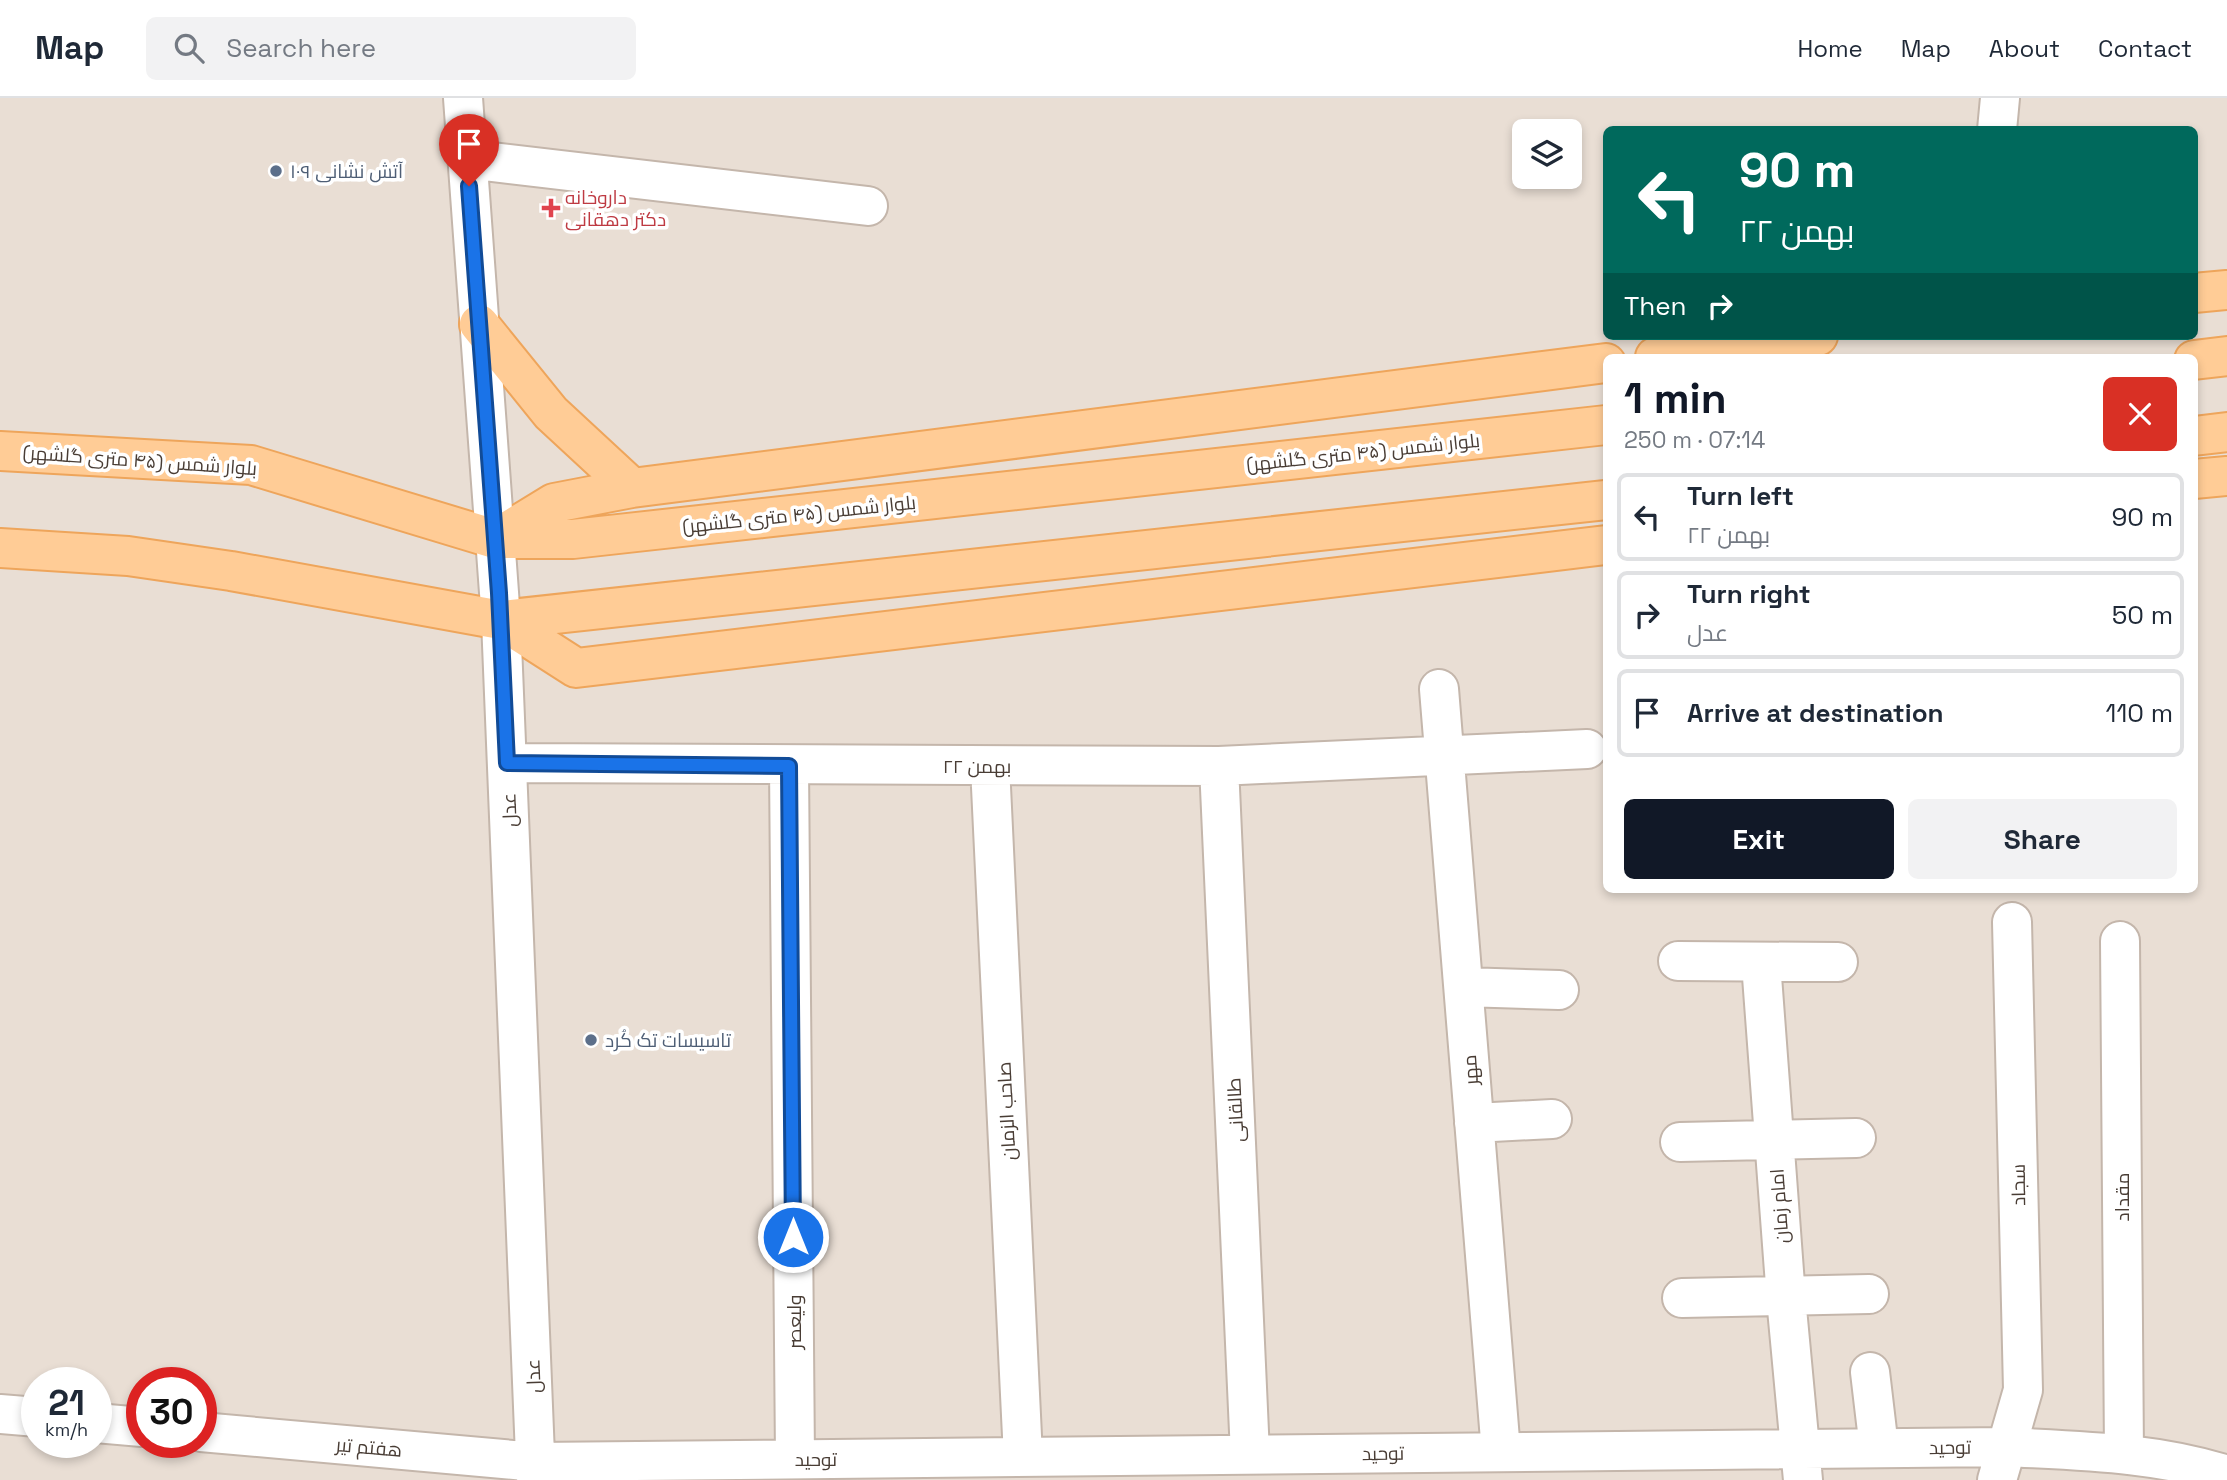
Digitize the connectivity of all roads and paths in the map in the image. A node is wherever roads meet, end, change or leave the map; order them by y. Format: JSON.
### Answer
{"nodes":[{"id":1,"x":463,"y":98,"type":"edge"},
{"id":2,"x":467,"y":159,"type":"junction"},
{"id":3,"x":869,"y":206,"type":"dead end"},
{"id":4,"x":2227,"y":290,"type":"edge"},
{"id":5,"x":2198,"y":293,"type":"edge"},
{"id":6,"x":479,"y":324,"type":"junction"},
{"id":7,"x":1787,"y":340,"type":"edge"},
{"id":8,"x":1678,"y":354,"type":"edge"},
{"id":9,"x":2227,"y":356,"type":"edge"},
{"id":10,"x":2198,"y":360,"type":"edge"},
{"id":11,"x":1603,"y":363,"type":"edge"},
{"id":12,"x":1603,"y":425,"type":"edge"},
{"id":13,"x":2227,"y":432,"type":"edge"},
{"id":14,"x":2198,"y":436,"type":"edge"},
{"id":15,"x":0,"y":451,"type":"edge"},
{"id":16,"x":2227,"y":476,"type":"edge"},
{"id":17,"x":2198,"y":479,"type":"edge"},
{"id":18,"x":632,"y":488,"type":"junction"},
{"id":19,"x":1603,"y":500,"type":"edge"},
{"id":20,"x":495,"y":539,"type":"junction"},
{"id":21,"x":1603,"y":545,"type":"edge"},
{"id":22,"x":0,"y":548,"type":"edge"},
{"id":23,"x":501,"y":620,"type":"junction"},
{"id":24,"x":1439,"y":689,"type":"dead end"},
{"id":25,"x":1587,"y":749,"type":"dead end"},
{"id":26,"x":1447,"y":757,"type":"junction"},
{"id":27,"x":507,"y":763,"type":"junction"},
{"id":28,"x":1219,"y":765,"type":"junction"},
{"id":29,"x":789,"y":766,"type":"junction"},
{"id":30,"x":990,"y":766,"type":"junction"},
{"id":31,"x":2012,"y":922,"type":"dead end"},
{"id":32,"x":2120,"y":941,"type":"dead end"},
{"id":33,"x":1678,"y":961,"type":"dead end"},
{"id":34,"x":1838,"y":962,"type":"dead end"},
{"id":35,"x":1761,"y":963,"type":"junction"},
{"id":36,"x":1464,"y":987,"type":"junction"},
{"id":37,"x":1559,"y":990,"type":"dead end"},
{"id":38,"x":1552,"y":1119,"type":"dead end"},
{"id":39,"x":1474,"y":1123,"type":"junction"},
{"id":40,"x":1774,"y":1138,"type":"junction"},
{"id":41,"x":1856,"y":1138,"type":"dead end"},
{"id":42,"x":1680,"y":1142,"type":"dead end"},
{"id":43,"x":1869,"y":1294,"type":"dead end"},
{"id":44,"x":1682,"y":1298,"type":"dead end"},
{"id":45,"x":1786,"y":1298,"type":"junction"},
{"id":46,"x":1870,"y":1372,"type":"dead end"},
{"id":47,"x":0,"y":1414,"type":"edge"},
{"id":48,"x":21,"y":1416,"type":"edge"},
{"id":49,"x":217,"y":1434,"type":"edge"},
{"id":50,"x":1879,"y":1448,"type":"junction"},
{"id":51,"x":1501,"y":1452,"type":"junction"},
{"id":52,"x":1250,"y":1454,"type":"junction"},
{"id":53,"x":2124,"y":1454,"type":"junction"},
{"id":54,"x":1023,"y":1457,"type":"junction"},
{"id":55,"x":795,"y":1459,"type":"junction"},
{"id":56,"x":2002,"y":1463,"type":"edge"},
{"id":57,"x":1803,"y":1464,"type":"edge"},
{"id":58,"x":1579,"y":1465,"type":"edge"},
{"id":59,"x":1308,"y":1467,"type":"edge"},
{"id":60,"x":1077,"y":1468,"type":"edge"},
{"id":61,"x":871,"y":1469,"type":"edge"},
{"id":62,"x":536,"y":1471,"type":"edge"},
{"id":63,"x":2205,"y":1474,"type":"edge"}],
"edges":[{"from":1,"to":2,"type":"street","name":"عدل"},
{"from":2,"to":3,"type":"street"},
{"from":2,"to":6,"type":"street","name":"عدل"},
{"from":4,"to":5,"type":"main road"},
{"from":6,"to":18,"type":"main road"},
{"from":6,"to":20,"type":"street","name":"عدل"},
{"from":7,"to":8,"type":"main road"},
{"from":9,"to":10,"type":"main road"},
{"from":11,"to":18,"type":"main road"},
{"from":12,"to":20,"type":"main road","name":"بلوار شمس (۴۵ متری گلشهر)"},
{"from":13,"to":14,"type":"main road"},
{"from":15,"to":20,"type":"main road","name":"بلوار شمس (۴۵ متری گلشهر)"},
{"from":16,"to":17,"type":"main road"},
{"from":18,"to":20,"type":"main road"},
{"from":19,"to":23,"type":"main road"},
{"from":20,"to":23,"type":"street","name":"عدل"},
{"from":21,"to":23,"type":"main road"},
{"from":22,"to":23,"type":"main road"},
{"from":23,"to":27,"type":"street","name":"عدل"},
{"from":24,"to":26,"type":"street","name":"مهر"},
{"from":25,"to":26,"type":"street","name":"۲۲ بهمن"},
{"from":26,"to":28,"type":"street","name":"۲۲ بهمن"},
{"from":26,"to":36,"type":"street","name":"مهر"},
{"from":27,"to":29,"type":"street","name":"۲۲ بهمن"},
{"from":27,"to":62,"type":"street","name":"عدل"},
{"from":28,"to":30,"type":"street","name":"۲۲ بهمن"},
{"from":28,"to":52,"type":"street","name":"طالقانی"},
{"from":29,"to":30,"type":"street","name":"۲۲ بهمن"},
{"from":29,"to":55,"type":"street","name":"ولیعصر"},
{"from":30,"to":54,"type":"street","name":"صاحب الزمان"},
{"from":31,"to":56,"type":"street","name":"سجاد"},
{"from":32,"to":53,"type":"street","name":"مقداد"},
{"from":33,"to":35,"type":"street"},
{"from":34,"to":35,"type":"street"},
{"from":35,"to":40,"type":"street","name":"امام زمان"},
{"from":36,"to":37,"type":"street"},
{"from":36,"to":39,"type":"street","name":"مهر"},
{"from":38,"to":39,"type":"street"},
{"from":39,"to":51,"type":"street","name":"مهر"},
{"from":40,"to":41,"type":"street"},
{"from":40,"to":42,"type":"street"},
{"from":40,"to":45,"type":"street","name":"امام زمان"},
{"from":43,"to":45,"type":"street"},
{"from":44,"to":45,"type":"street"},
{"from":45,"to":57,"type":"street","name":"امام زمان"},
{"from":46,"to":50,"type":"street"},
{"from":47,"to":48,"type":"street"},
{"from":49,"to":62,"type":"street","name":"هفتم تیر"},
{"from":50,"to":56,"type":"street","name":"توحید"},
{"from":50,"to":57,"type":"street","name":"توحید"},
{"from":51,"to":58,"type":"street","name":"توحید"},
{"from":51,"to":59,"type":"street","name":"توحید"},
{"from":52,"to":59,"type":"street","name":"توحید"},
{"from":52,"to":60,"type":"street","name":"توحید"},
{"from":53,"to":56,"type":"street","name":"توحید"},
{"from":53,"to":63,"type":"street","name":"توحید"},
{"from":54,"to":60,"type":"street","name":"توحید"},
{"from":54,"to":61,"type":"street","name":"توحید"},
{"from":55,"to":61,"type":"street","name":"توحید"},
{"from":55,"to":62,"type":"street","name":"توحید"},
{"from":57,"to":58,"type":"street","name":"توحید"}]}
